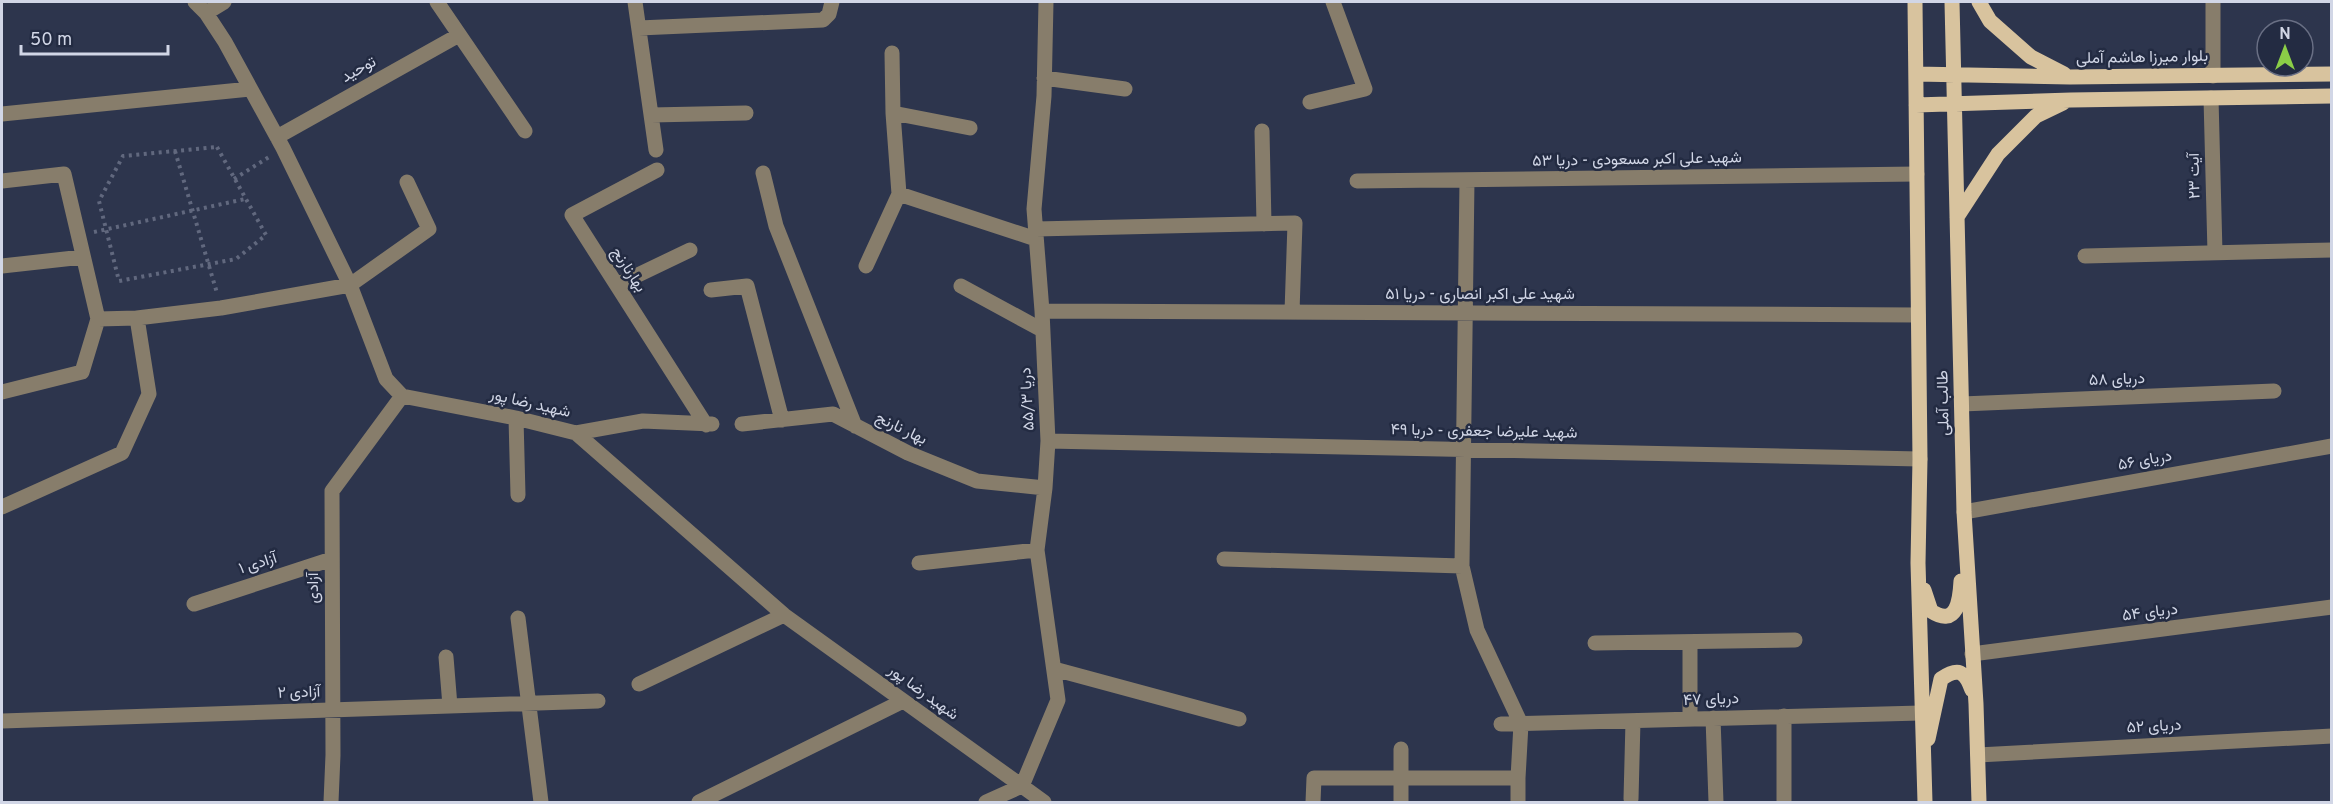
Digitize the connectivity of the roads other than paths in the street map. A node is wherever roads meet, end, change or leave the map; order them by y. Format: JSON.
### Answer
{"nodes":[{"id":1,"x":195,"y":2,"type":"edge"},
{"id":2,"x":224,"y":2,"type":"edge"},
{"id":3,"x":436,"y":2,"type":"edge"},
{"id":4,"x":635,"y":2,"type":"edge"},
{"id":5,"x":831,"y":2,"type":"edge"},
{"id":6,"x":1046,"y":2,"type":"edge"},
{"id":7,"x":1333,"y":2,"type":"edge"},
{"id":8,"x":1915,"y":2,"type":"edge"},
{"id":9,"x":1952,"y":2,"type":"edge"},
{"id":10,"x":1979,"y":2,"type":"edge"},
{"id":11,"x":2213,"y":2,"type":"edge"},
{"id":12,"x":206,"y":13,"type":"junction"},
{"id":13,"x":639,"y":28,"type":"junction"},
{"id":14,"x":459,"y":35,"type":"junction"},
{"id":15,"x":891,"y":53,"type":"dead end"},
{"id":16,"x":1916,"y":74,"type":"junction"},
{"id":17,"x":1954,"y":74,"type":"junction"},
{"id":18,"x":2331,"y":74,"type":"edge"},
{"id":19,"x":2142,"y":76,"type":"junction"},
{"id":20,"x":2213,"y":76,"type":"junction"},
{"id":21,"x":2070,"y":77,"type":"junction"},
{"id":22,"x":1044,"y":78,"type":"junction"},
{"id":23,"x":250,"y":89,"type":"junction"},
{"id":24,"x":1125,"y":89,"type":"dead end"},
{"id":25,"x":2331,"y":96,"type":"edge"},
{"id":26,"x":2211,"y":98,"type":"junction"},
{"id":27,"x":2143,"y":99,"type":"junction"},
{"id":28,"x":2071,"y":100,"type":"junction"},
{"id":29,"x":1310,"y":102,"type":"dead end"},
{"id":30,"x":1954,"y":104,"type":"junction"},
{"id":31,"x":1916,"y":105,"type":"junction"},
{"id":32,"x":746,"y":113,"type":"dead end"},
{"id":33,"x":893,"y":113,"type":"junction"},
{"id":34,"x":2,"y":114,"type":"edge"},
{"id":35,"x":651,"y":115,"type":"junction"},
{"id":36,"x":970,"y":128,"type":"dead end"},
{"id":37,"x":525,"y":131,"type":"dead end"},
{"id":38,"x":1262,"y":131,"type":"dead end"},
{"id":39,"x":280,"y":143,"type":"junction"},
{"id":40,"x":656,"y":150,"type":"dead end"},
{"id":41,"x":657,"y":170,"type":"dead end"},
{"id":42,"x":763,"y":173,"type":"dead end"},
{"id":43,"x":1917,"y":174,"type":"junction"},
{"id":44,"x":1467,"y":180,"type":"junction"},
{"id":45,"x":2,"y":181,"type":"edge"},
{"id":46,"x":1357,"y":181,"type":"dead end"},
{"id":47,"x":407,"y":182,"type":"dead end"},
{"id":48,"x":899,"y":194,"type":"junction"},
{"id":49,"x":1957,"y":218,"type":"junction"},
{"id":50,"x":1264,"y":224,"type":"junction"},
{"id":51,"x":1036,"y":234,"type":"junction"},
{"id":52,"x":690,"y":250,"type":"dead end"},
{"id":53,"x":2331,"y":250,"type":"edge"},
{"id":54,"x":2215,"y":253,"type":"junction"},
{"id":55,"x":2085,"y":256,"type":"dead end"},
{"id":56,"x":83,"y":257,"type":"junction"},
{"id":57,"x":2,"y":266,"type":"edge"},
{"id":58,"x":866,"y":266,"type":"dead end"},
{"id":59,"x":350,"y":285,"type":"junction"},
{"id":60,"x":617,"y":285,"type":"junction"},
{"id":61,"x":961,"y":286,"type":"dead end"},
{"id":62,"x":711,"y":290,"type":"dead end"},
{"id":63,"x":1042,"y":311,"type":"junction"},
{"id":64,"x":1292,"y":312,"type":"junction"},
{"id":65,"x":1465,"y":313,"type":"junction"},
{"id":66,"x":1918,"y":315,"type":"junction"},
{"id":67,"x":137,"y":318,"type":"junction"},
{"id":68,"x":98,"y":319,"type":"junction"},
{"id":69,"x":1042,"y":330,"type":"junction"},
{"id":70,"x":2,"y":392,"type":"edge"},
{"id":71,"x":2274,"y":392,"type":"dead end"},
{"id":72,"x":402,"y":396,"type":"junction"},
{"id":73,"x":1962,"y":404,"type":"junction"},
{"id":74,"x":516,"y":418,"type":"junction"},
{"id":75,"x":782,"y":420,"type":"junction"},
{"id":76,"x":742,"y":424,"type":"dead end"},
{"id":77,"x":855,"y":426,"type":"junction"},
{"id":78,"x":576,"y":433,"type":"junction"},
{"id":79,"x":1048,"y":441,"type":"junction"},
{"id":80,"x":2331,"y":446,"type":"edge"},
{"id":81,"x":1464,"y":449,"type":"junction"},
{"id":82,"x":1920,"y":459,"type":"junction"},
{"id":83,"x":1045,"y":489,"type":"junction"},
{"id":84,"x":518,"y":495,"type":"dead end"},
{"id":85,"x":2,"y":507,"type":"edge"},
{"id":86,"x":1964,"y":512,"type":"junction"},
{"id":87,"x":1037,"y":550,"type":"junction"},
{"id":88,"x":332,"y":559,"type":"junction"},
{"id":89,"x":1224,"y":559,"type":"dead end"},
{"id":90,"x":1918,"y":563,"type":"junction"},
{"id":91,"x":919,"y":564,"type":"dead end"},
{"id":92,"x":1462,"y":566,"type":"junction"},
{"id":93,"x":194,"y":604,"type":"dead end"},
{"id":94,"x":2331,"y":607,"type":"edge"},
{"id":95,"x":783,"y":615,"type":"junction"},
{"id":96,"x":518,"y":618,"type":"dead end"},
{"id":97,"x":1796,"y":640,"type":"dead end"},
{"id":98,"x":1690,"y":642,"type":"junction"},
{"id":99,"x":1595,"y":643,"type":"dead end"},
{"id":100,"x":1972,"y":654,"type":"junction"},
{"id":101,"x":446,"y":657,"type":"dead end"},
{"id":102,"x":1054,"y":669,"type":"junction"},
{"id":103,"x":639,"y":684,"type":"dead end"},
{"id":104,"x":598,"y":701,"type":"dead end"},
{"id":105,"x":903,"y":701,"type":"junction"},
{"id":106,"x":529,"y":704,"type":"junction"},
{"id":107,"x":1976,"y":704,"type":"junction"},
{"id":108,"x":450,"y":706,"type":"junction"},
{"id":109,"x":332,"y":710,"type":"junction"},
{"id":110,"x":1921,"y":713,"type":"junction"},
{"id":111,"x":1784,"y":716,"type":"junction"},
{"id":112,"x":1713,"y":718,"type":"junction"},
{"id":113,"x":1239,"y":719,"type":"dead end"},
{"id":114,"x":1690,"y":719,"type":"junction"},
{"id":115,"x":2,"y":721,"type":"edge"},
{"id":116,"x":1633,"y":721,"type":"junction"},
{"id":117,"x":1521,"y":723,"type":"junction"},
{"id":118,"x":1501,"y":724,"type":"dead end"},
{"id":119,"x":2331,"y":736,"type":"edge"},
{"id":120,"x":1401,"y":748,"type":"dead end"},
{"id":121,"x":1978,"y":755,"type":"junction"},
{"id":122,"x":1923,"y":760,"type":"junction"},
{"id":123,"x":1401,"y":778,"type":"junction"},
{"id":124,"x":1518,"y":778,"type":"junction"},
{"id":125,"x":1022,"y":786,"type":"junction"},
{"id":126,"x":1631,"y":799,"type":"dead end"},
{"id":127,"x":331,"y":802,"type":"edge"},
{"id":128,"x":541,"y":802,"type":"edge"},
{"id":129,"x":699,"y":802,"type":"edge"},
{"id":130,"x":986,"y":802,"type":"edge"},
{"id":131,"x":1044,"y":802,"type":"edge"},
{"id":132,"x":1313,"y":802,"type":"edge"},
{"id":133,"x":1401,"y":802,"type":"edge"},
{"id":134,"x":1518,"y":802,"type":"edge"},
{"id":135,"x":1716,"y":802,"type":"edge"},
{"id":136,"x":1784,"y":802,"type":"edge"},
{"id":137,"x":1925,"y":802,"type":"edge"},
{"id":138,"x":1979,"y":802,"type":"edge"}],
"edges":[{"from":1,"to":12,"type":"street"},
{"from":2,"to":12,"type":"street"},
{"from":3,"to":14,"type":"street"},
{"from":4,"to":13,"type":"street"},
{"from":5,"to":13,"type":"street"},
{"from":6,"to":22,"type":"street","name":"دریا ۵۵/۳"},
{"from":7,"to":29,"type":"street"},
{"from":8,"to":16,"type":"main road","name":"طالب آملی"},
{"from":9,"to":17,"type":"main road","name":"طالب آملی"},
{"from":10,"to":21,"type":"main road"},
{"from":11,"to":20,"type":"street"},
{"from":12,"to":23,"type":"street"},
{"from":13,"to":35,"type":"street"},
{"from":14,"to":37,"type":"street"},
{"from":14,"to":39,"type":"street","name":"توحید"},
{"from":15,"to":33,"type":"street"},
{"from":16,"to":17,"type":"main road","name":"بلوار میرزا هاشم آملی"},
{"from":16,"to":31,"type":"main road","name":"طالب آملی"},
{"from":17,"to":21,"type":"main road","name":"بلوار میرزا هاشم آملی"},
{"from":17,"to":30,"type":"main road","name":"طالب آملی"},
{"from":18,"to":20,"type":"main road","name":"بلوار میرزا هاشم آملی"},
{"from":19,"to":20,"type":"main road","name":"بلوار میرزا هاشم آملی"},
{"from":19,"to":21,"type":"main road","name":"بلوار میرزا هاشم آملی"},
{"from":19,"to":27,"type":"main road"},
{"from":22,"to":24,"type":"street"},
{"from":22,"to":51,"type":"street","name":"دریا ۵۵/۳"},
{"from":23,"to":34,"type":"street"},
{"from":23,"to":39,"type":"street"},
{"from":25,"to":26,"type":"main road"},
{"from":26,"to":27,"type":"main road"},
{"from":26,"to":54,"type":"street","name":"آیت ۲۳"},
{"from":27,"to":28,"type":"main road"},
{"from":28,"to":30,"type":"main road"},
{"from":28,"to":49,"type":"main road"},
{"from":30,"to":31,"type":"main road"},
{"from":30,"to":49,"type":"main road","name":"طالب آملی"},
{"from":31,"to":43,"type":"main road","name":"طالب آملی"},
{"from":32,"to":35,"type":"street"},
{"from":33,"to":36,"type":"street"},
{"from":33,"to":48,"type":"street"},
{"from":35,"to":40,"type":"street"},
{"from":38,"to":50,"type":"street"},
{"from":39,"to":59,"type":"street"},
{"from":41,"to":60,"type":"street","name":"بهارنارنج"},
{"from":42,"to":77,"type":"street"},
{"from":43,"to":44,"type":"street","name":"شهید علی اکبر مسعودی - دریا ۵۳"},
{"from":43,"to":66,"type":"main road","name":"طالب آملی"},
{"from":44,"to":46,"type":"street","name":"شهید علی اکبر مسعودی - دریا ۵۳"},
{"from":44,"to":65,"type":"street"},
{"from":45,"to":56,"type":"street"},
{"from":47,"to":59,"type":"street"},
{"from":48,"to":51,"type":"street"},
{"from":48,"to":58,"type":"street"},
{"from":49,"to":73,"type":"main road","name":"طالب آملی"},
{"from":50,"to":51,"type":"street"},
{"from":50,"to":64,"type":"street"},
{"from":51,"to":63,"type":"street","name":"دریا ۵۵/۳"},
{"from":52,"to":60,"type":"street"},
{"from":53,"to":54,"type":"street"},
{"from":54,"to":55,"type":"street"},
{"from":56,"to":57,"type":"street"},
{"from":56,"to":68,"type":"street"},
{"from":59,"to":67,"type":"street"},
{"from":59,"to":72,"type":"street"},
{"from":60,"to":78,"type":"street","name":"بهارنارنج"},
{"from":61,"to":69,"type":"street"},
{"from":62,"to":75,"type":"street"},
{"from":63,"to":64,"type":"street","name":"شهید علی اکبر انصاری - دریا ۵۱"},
{"from":63,"to":69,"type":"street","name":"دریا ۵۵/۳"},
{"from":64,"to":65,"type":"street","name":"شهید علی اکبر انصاری - دریا ۵۱"},
{"from":65,"to":66,"type":"street","name":"شهید علی اکبر انصاری - دریا ۵۱"},
{"from":65,"to":81,"type":"street"},
{"from":66,"to":82,"type":"main road","name":"طالب آملی"},
{"from":67,"to":68,"type":"street"},
{"from":67,"to":85,"type":"street"},
{"from":68,"to":70,"type":"street"},
{"from":69,"to":79,"type":"street","name":"دریا ۵۵/۳"},
{"from":71,"to":73,"type":"street","name":"دریای ۵۸"},
{"from":72,"to":74,"type":"street","name":"شهید رضا پور"},
{"from":72,"to":88,"type":"street","name":"آزادی"},
{"from":73,"to":86,"type":"main road","name":"طالب آملی"},
{"from":74,"to":78,"type":"street","name":"شهید رضا پور"},
{"from":74,"to":84,"type":"street"},
{"from":75,"to":76,"type":"street","name":"بهار نارنج"},
{"from":75,"to":77,"type":"street","name":"بهار نارنج"},
{"from":77,"to":83,"type":"street","name":"بهار نارنج"},
{"from":78,"to":95,"type":"street","name":"شهید رضا پور"},
{"from":79,"to":81,"type":"street","name":"شهید علیرضا جعفری - دریا ۴۹"},
{"from":79,"to":83,"type":"street","name":"دریا ۵۵/۳"},
{"from":80,"to":86,"type":"street","name":"دریای ۵۶"},
{"from":81,"to":82,"type":"street","name":"شهید علیرضا جعفری - دریا ۴۹"},
{"from":81,"to":92,"type":"street"},
{"from":82,"to":90,"type":"main road","name":"طالب آملی"},
{"from":83,"to":87,"type":"street","name":"دریا ۵۵/۳"},
{"from":86,"to":90,"type":"main road"},
{"from":86,"to":100,"type":"main road","name":"طالب آملی"},
{"from":87,"to":91,"type":"street"},
{"from":87,"to":102,"type":"street","name":"دریا ۵۵/۳"},
{"from":88,"to":93,"type":"street","name":"آزادی ۱"},
{"from":88,"to":109,"type":"street","name":"آزادی"},
{"from":89,"to":92,"type":"street"},
{"from":90,"to":110,"type":"main road","name":"طالب آملی"},
{"from":92,"to":117,"type":"street"},
{"from":94,"to":100,"type":"street","name":"دریای ۵۴"},
{"from":95,"to":103,"type":"street"},
{"from":95,"to":105,"type":"street","name":"شهید رضا پور"},
{"from":96,"to":106,"type":"street"},
{"from":97,"to":98,"type":"street"},
{"from":98,"to":99,"type":"street"},
{"from":98,"to":114,"type":"street"},
{"from":100,"to":107,"type":"main road","name":"طالب آملی"},
{"from":101,"to":108,"type":"street"},
{"from":102,"to":113,"type":"street"},
{"from":102,"to":125,"type":"street","name":"دریا ۵۵/۳"},
{"from":104,"to":106,"type":"street","name":"آزادی ۲"},
{"from":105,"to":125,"type":"street","name":"شهید رضا پور"},
{"from":105,"to":129,"type":"street"},
{"from":106,"to":108,"type":"street","name":"آزادی ۲"},
{"from":106,"to":128,"type":"street"},
{"from":107,"to":121,"type":"main road","name":"طالب آملی"},
{"from":107,"to":122,"type":"main road"},
{"from":108,"to":109,"type":"street","name":"آزادی ۲"},
{"from":109,"to":115,"type":"street","name":"آزادی ۲"},
{"from":109,"to":127,"type":"street","name":"آزادی"},
{"from":110,"to":111,"type":"street","name":"دریای ۴۷"},
{"from":110,"to":122,"type":"main road","name":"طالب آملی"},
{"from":111,"to":112,"type":"street","name":"دریای ۴۷"},
{"from":111,"to":136,"type":"street"},
{"from":112,"to":114,"type":"street","name":"دریای ۴۷"},
{"from":112,"to":135,"type":"street"},
{"from":114,"to":116,"type":"street","name":"دریای ۴۷"},
{"from":116,"to":117,"type":"street","name":"دریای ۴۷"},
{"from":116,"to":126,"type":"street"},
{"from":117,"to":118,"type":"street","name":"دریای ۴۷"},
{"from":117,"to":124,"type":"street"},
{"from":119,"to":121,"type":"street","name":"دریای ۵۲"},
{"from":120,"to":123,"type":"street"},
{"from":121,"to":138,"type":"main road","name":"طالب آملی"},
{"from":122,"to":137,"type":"main road","name":"طالب آملی"},
{"from":123,"to":124,"type":"street"},
{"from":123,"to":132,"type":"street"},
{"from":123,"to":133,"type":"street"},
{"from":124,"to":134,"type":"street"},
{"from":125,"to":130,"type":"street"},
{"from":125,"to":131,"type":"street","name":"شهید رضا پور"}]}
